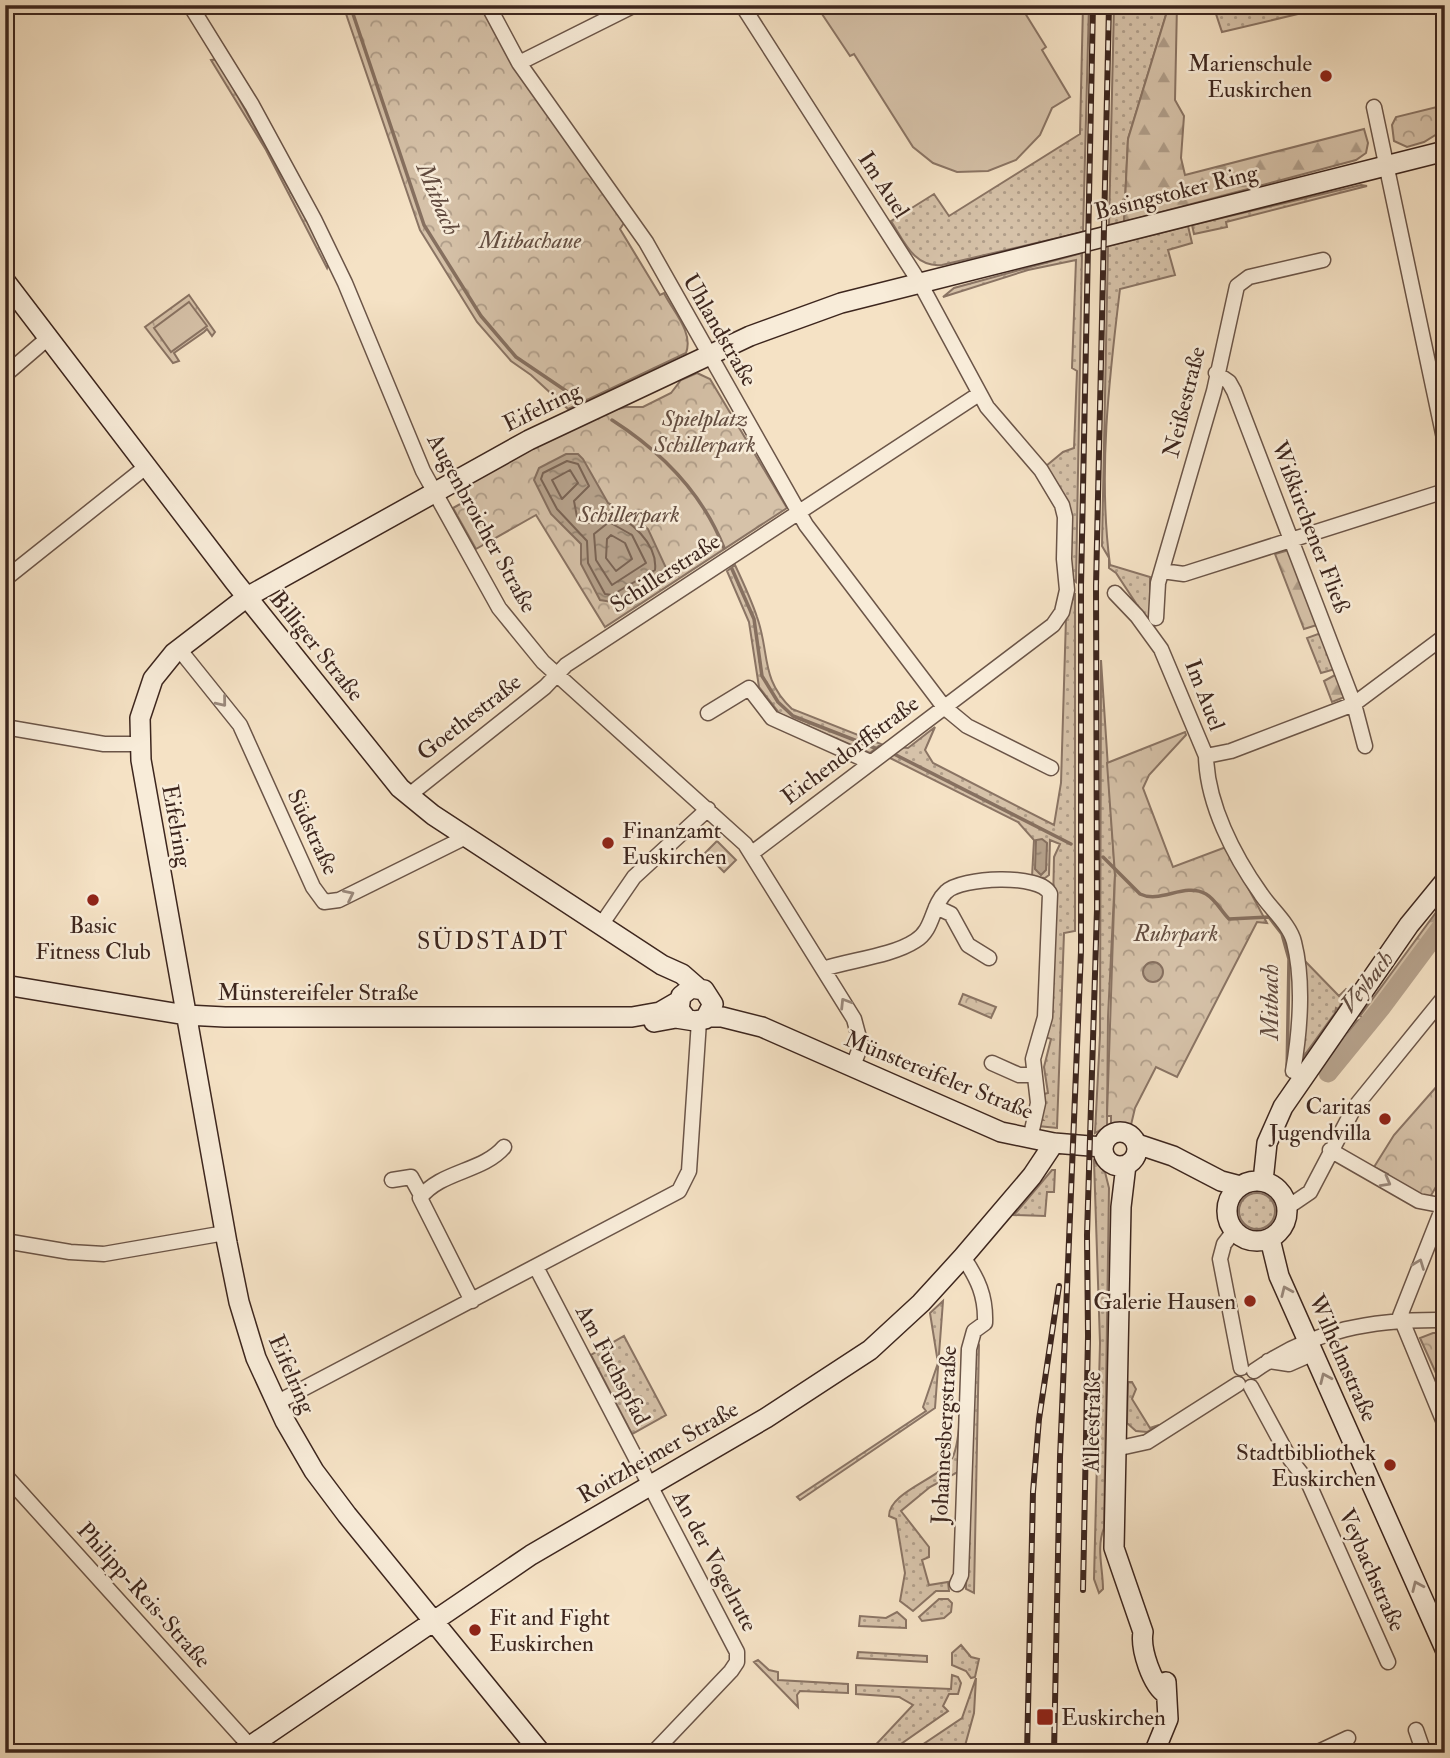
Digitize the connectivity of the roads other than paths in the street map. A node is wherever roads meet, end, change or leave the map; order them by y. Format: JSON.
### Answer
{"nodes":[{"id":1,"x":190,"y":5,"type":"edge"},
{"id":2,"x":488,"y":5,"type":"edge"},
{"id":3,"x":635,"y":5,"type":"edge"},
{"id":4,"x":742,"y":5,"type":"edge"},
{"id":5,"x":519,"y":63,"type":"junction"},
{"id":6,"x":1374,"y":107,"type":"dead end"},
{"id":7,"x":1445,"y":151,"type":"edge"},
{"id":8,"x":1385,"y":166,"type":"junction"},
{"id":9,"x":1323,"y":260,"type":"dead end"},
{"id":10,"x":5,"y":281,"type":"edge"},
{"id":11,"x":920,"y":283,"type":"junction"},
{"id":12,"x":48,"y":338,"type":"junction"},
{"id":13,"x":707,"y":355,"type":"junction"},
{"id":14,"x":1216,"y":373,"type":"junction"},
{"id":15,"x":5,"y":375,"type":"edge"},
{"id":16,"x":979,"y":394,"type":"junction"},
{"id":17,"x":1445,"y":443,"type":"edge"},
{"id":18,"x":147,"y":466,"type":"junction"},
{"id":19,"x":434,"y":491,"type":"junction"},
{"id":20,"x":1445,"y":491,"type":"edge"},
{"id":21,"x":799,"y":512,"type":"junction"},
{"id":22,"x":1290,"y":539,"type":"junction"},
{"id":23,"x":1162,"y":571,"type":"junction"},
{"id":24,"x":5,"y":579,"type":"edge"},
{"id":25,"x":1115,"y":593,"type":"dead end"},
{"id":26,"x":247,"y":597,"type":"junction"},
{"id":27,"x":1156,"y":618,"type":"dead end"},
{"id":28,"x":1445,"y":636,"type":"edge"},
{"id":29,"x":179,"y":649,"type":"junction"},
{"id":30,"x":556,"y":673,"type":"junction"},
{"id":31,"x":1354,"y":704,"type":"junction"},
{"id":32,"x":944,"y":707,"type":"junction"},
{"id":33,"x":708,"y":713,"type":"dead end"},
{"id":34,"x":5,"y":727,"type":"edge"},
{"id":35,"x":139,"y":744,"type":"junction"},
{"id":36,"x":1366,"y":746,"type":"dead end"},
{"id":37,"x":1206,"y":756,"type":"junction"},
{"id":38,"x":870,"y":762,"type":"junction"},
{"id":39,"x":1051,"y":768,"type":"dead end"},
{"id":40,"x":408,"y":796,"type":"junction"},
{"id":41,"x":708,"y":808,"type":"junction"},
{"id":42,"x":466,"y":836,"type":"junction"},
{"id":43,"x":752,"y":853,"type":"junction"},
{"id":44,"x":1445,"y":881,"type":"edge"},
{"id":45,"x":936,"y":907,"type":"junction"},
{"id":46,"x":601,"y":925,"type":"junction"},
{"id":47,"x":989,"y":958,"type":"dead end"},
{"id":48,"x":822,"y":969,"type":"junction"},
{"id":49,"x":5,"y":985,"type":"edge"},
{"id":50,"x":1445,"y":996,"type":"edge"},
{"id":51,"x":694,"y":1006,"type":"junction"},
{"id":52,"x":187,"y":1015,"type":"junction"},
{"id":53,"x":992,"y":1063,"type":"dead end"},
{"id":54,"x":853,"y":1066,"type":"junction"},
{"id":55,"x":1293,"y":1071,"type":"dead end"},
{"id":56,"x":1032,"y":1075,"type":"junction"},
{"id":57,"x":1001,"y":1132,"type":"junction"},
{"id":58,"x":1030,"y":1139,"type":"junction"},
{"id":59,"x":1054,"y":1143,"type":"junction"},
{"id":60,"x":504,"y":1147,"type":"dead end"},
{"id":61,"x":1102,"y":1147,"type":"junction"},
{"id":62,"x":1330,"y":1150,"type":"junction"},
{"id":63,"x":1127,"y":1158,"type":"junction"},
{"id":64,"x":1032,"y":1176,"type":"junction"},
{"id":65,"x":392,"y":1180,"type":"dead end"},
{"id":66,"x":1263,"y":1181,"type":"junction"},
{"id":67,"x":1240,"y":1186,"type":"junction"},
{"id":68,"x":422,"y":1195,"type":"junction"},
{"id":69,"x":1227,"y":1205,"type":"junction"},
{"id":70,"x":1444,"y":1205,"type":"edge"},
{"id":71,"x":1288,"y":1206,"type":"junction"},
{"id":72,"x":1234,"y":1231,"type":"junction"},
{"id":73,"x":225,"y":1233,"type":"junction"},
{"id":74,"x":1269,"y":1239,"type":"junction"},
{"id":75,"x":5,"y":1241,"type":"edge"},
{"id":76,"x":964,"y":1257,"type":"junction"},
{"id":77,"x":536,"y":1267,"type":"junction"},
{"id":78,"x":472,"y":1301,"type":"junction"},
{"id":79,"x":1445,"y":1320,"type":"edge"},
{"id":80,"x":1401,"y":1321,"type":"junction"},
{"id":81,"x":1311,"y":1347,"type":"junction"},
{"id":82,"x":1248,"y":1370,"type":"junction"},
{"id":83,"x":1245,"y":1386,"type":"junction"},
{"id":84,"x":276,"y":1403,"type":"junction"},
{"id":85,"x":1445,"y":1424,"type":"edge"},
{"id":86,"x":1115,"y":1449,"type":"junction"},
{"id":87,"x":5,"y":1475,"type":"edge"},
{"id":88,"x":649,"y":1485,"type":"junction"},
{"id":89,"x":957,"y":1584,"type":"dead end"},
{"id":90,"x":434,"y":1621,"type":"junction"},
{"id":91,"x":1445,"y":1649,"type":"edge"},
{"id":92,"x":1388,"y":1662,"type":"dead end"},
{"id":93,"x":1416,"y":1730,"type":"dead end"},
{"id":94,"x":1349,"y":1738,"type":"dead end"},
{"id":95,"x":244,"y":1749,"type":"edge"},
{"id":96,"x":541,"y":1753,"type":"edge"},
{"id":97,"x":653,"y":1753,"type":"edge"},
{"id":98,"x":1154,"y":1753,"type":"edge"},
{"id":99,"x":1316,"y":1753,"type":"edge"},
{"id":100,"x":1424,"y":1753,"type":"edge"}],
"edges":[{"from":1,"to":19,"type":"street","name":"Augenbroicher Straße"},
{"from":2,"to":5,"type":"street","name":"Uhlandstraße"},
{"from":3,"to":5,"type":"street"},
{"from":4,"to":11,"type":"street","name":"Im Auel"},
{"from":5,"to":13,"type":"street","name":"Uhlandstraße"},
{"from":6,"to":8,"type":"street"},
{"from":7,"to":8,"type":"street","name":"Basingstoker Ring"},
{"from":8,"to":11,"type":"street","name":"Basingstoker Ring"},
{"from":8,"to":17,"type":"street"},
{"from":9,"to":14,"type":"street","name":"Neißestraße"},
{"from":10,"to":12,"type":"street","name":"Billiger Straße"},
{"from":11,"to":13,"type":"street","name":"Eifelring"},
{"from":11,"to":16,"type":"street","name":"Im Auel"},
{"from":12,"to":15,"type":"street"},
{"from":12,"to":18,"type":"street","name":"Billiger Straße"},
{"from":13,"to":19,"type":"street","name":"Eifelring"},
{"from":13,"to":21,"type":"street","name":"Uhlandstraße"},
{"from":14,"to":22,"type":"street","name":"Wißkirchener Fließ"},
{"from":14,"to":23,"type":"street","name":"Neißestraße"},
{"from":16,"to":21,"type":"street"},
{"from":16,"to":32,"type":"street","name":"Im Auel"},
{"from":18,"to":24,"type":"street"},
{"from":18,"to":26,"type":"street","name":"Billiger Straße"},
{"from":19,"to":26,"type":"street","name":"Eifelring"},
{"from":19,"to":30,"type":"street","name":"Augenbroicher Straße"},
{"from":20,"to":22,"type":"street"},
{"from":21,"to":30,"type":"street","name":"Schillerstraße"},
{"from":21,"to":32,"type":"street","name":"Uhlandstraße"},
{"from":22,"to":23,"type":"street"},
{"from":22,"to":31,"type":"street","name":"Wißkirchener Fließ"},
{"from":23,"to":27,"type":"street","name":"Neißestraße"},
{"from":25,"to":37,"type":"street","name":"Im Auel"},
{"from":26,"to":29,"type":"street","name":"Eifelring"},
{"from":26,"to":40,"type":"street","name":"Billiger Straße"},
{"from":28,"to":31,"type":"street","name":"Im Auel"},
{"from":29,"to":35,"type":"street","name":"Eifelring"},
{"from":29,"to":42,"type":"street","name":"Südstraße","one_way":true},
{"from":30,"to":40,"type":"street","name":"Goethestraße"},
{"from":30,"to":41,"type":"street","name":"Augenbroicher Straße"},
{"from":31,"to":36,"type":"street","name":"Wißkirchener Fließ"},
{"from":31,"to":37,"type":"street","name":"Im Auel"},
{"from":32,"to":38,"type":"street","name":"Eichendorffstraße"},
{"from":32,"to":39,"type":"street","name":"Eichendorffstraße"},
{"from":33,"to":38,"type":"street"},
{"from":34,"to":35,"type":"street"},
{"from":35,"to":52,"type":"street","name":"Eifelring"},
{"from":37,"to":55,"type":"street"},
{"from":38,"to":43,"type":"street","name":"Eichendorffstraße"},
{"from":40,"to":42,"type":"street","name":"Billiger Straße"},
{"from":41,"to":43,"type":"street","name":"Augenbroicher Straße"},
{"from":41,"to":46,"type":"street"},
{"from":42,"to":46,"type":"street","name":"Billiger Straße"},
{"from":43,"to":48,"type":"street","name":"Augenbroicher Straße"},
{"from":44,"to":66,"type":"street"},
{"from":45,"to":47,"type":"street"},
{"from":45,"to":48,"type":"street"},
{"from":45,"to":56,"type":"street"},
{"from":46,"to":51,"type":"street","name":"Billiger Straße"},
{"from":54,"to":48,"type":"street","name":"Augenbroicher Straße","one_way":true},
{"from":49,"to":52,"type":"street","name":"Münstereifeler Straße"},
{"from":50,"to":62,"type":"street"},
{"from":51,"to":52,"type":"street","name":"Münstereifeler Straße"},
{"from":51,"to":54,"type":"street","name":"Münstereifeler Straße"},
{"from":51,"to":77,"type":"street"},
{"from":52,"to":73,"type":"street","name":"Eifelring"},
{"from":53,"to":56,"type":"street"},
{"from":54,"to":57,"type":"street","name":"Münstereifeler Straße"},
{"from":56,"to":58,"type":"street"},
{"from":57,"to":58,"type":"street","name":"Münstereifeler Straße"},
{"from":57,"to":64,"type":"street"},
{"from":58,"to":59,"type":"street","name":"Münstereifeler Straße"},
{"from":59,"to":61,"type":"street","name":"Münstereifeler Straße"},
{"from":59,"to":64,"type":"street","name":"Roitzheimer Straße"},
{"from":60,"to":68,"type":"street"},
{"from":61,"to":63,"type":"street"},
{"from":61,"to":63,"type":"street"},
{"from":62,"to":70,"type":"street","one_way":true},
{"from":62,"to":71,"type":"street"},
{"from":63,"to":67,"type":"street"},
{"from":63,"to":69,"type":"street"},
{"from":63,"to":86,"type":"street","name":"Alleestraße"},
{"from":64,"to":76,"type":"street","name":"Roitzheimer Straße"},
{"from":65,"to":68,"type":"street"},
{"from":66,"to":67,"type":"street"},
{"from":66,"to":71,"type":"street"},
{"from":67,"to":69,"type":"street"},
{"from":68,"to":78,"type":"street"},
{"from":69,"to":72,"type":"street"},
{"from":80,"to":70,"type":"street","one_way":true},
{"from":71,"to":74,"type":"street"},
{"from":72,"to":74,"type":"street"},
{"from":72,"to":82,"type":"street"},
{"from":73,"to":75,"type":"street"},
{"from":73,"to":84,"type":"street","name":"Eifelring"},
{"from":81,"to":74,"type":"street","name":"Wilhelmstraße","one_way":true},
{"from":76,"to":88,"type":"street","name":"Roitzheimer Straße"},
{"from":76,"to":89,"type":"street","name":"Johannesbergstraße"},
{"from":77,"to":78,"type":"street"},
{"from":77,"to":88,"type":"street","name":"Am Fuchspfad"},
{"from":78,"to":84,"type":"street"},
{"from":79,"to":80,"type":"street"},
{"from":80,"to":81,"type":"street"},
{"from":80,"to":85,"type":"street"},
{"from":81,"to":82,"type":"street"},
{"from":91,"to":81,"type":"street","name":"Wilhelmstraße","one_way":true},
{"from":82,"to":83,"type":"street"},
{"from":83,"to":86,"type":"street"},
{"from":83,"to":92,"type":"street","name":"Veybachstraße"},
{"from":84,"to":90,"type":"street","name":"Eifelring"},
{"from":86,"to":98,"type":"street","name":"Alleestraße"},
{"from":87,"to":95,"type":"street","name":"Philipp-Reis-Straße"},
{"from":88,"to":90,"type":"street","name":"Roitzheimer Straße"},
{"from":88,"to":97,"type":"street","name":"An der Vogelrute"},
{"from":90,"to":95,"type":"street","name":"Roitzheimer Straße"},
{"from":90,"to":96,"type":"street","name":"Eifelring"},
{"from":93,"to":100,"type":"street"},
{"from":94,"to":99,"type":"street"}]}
